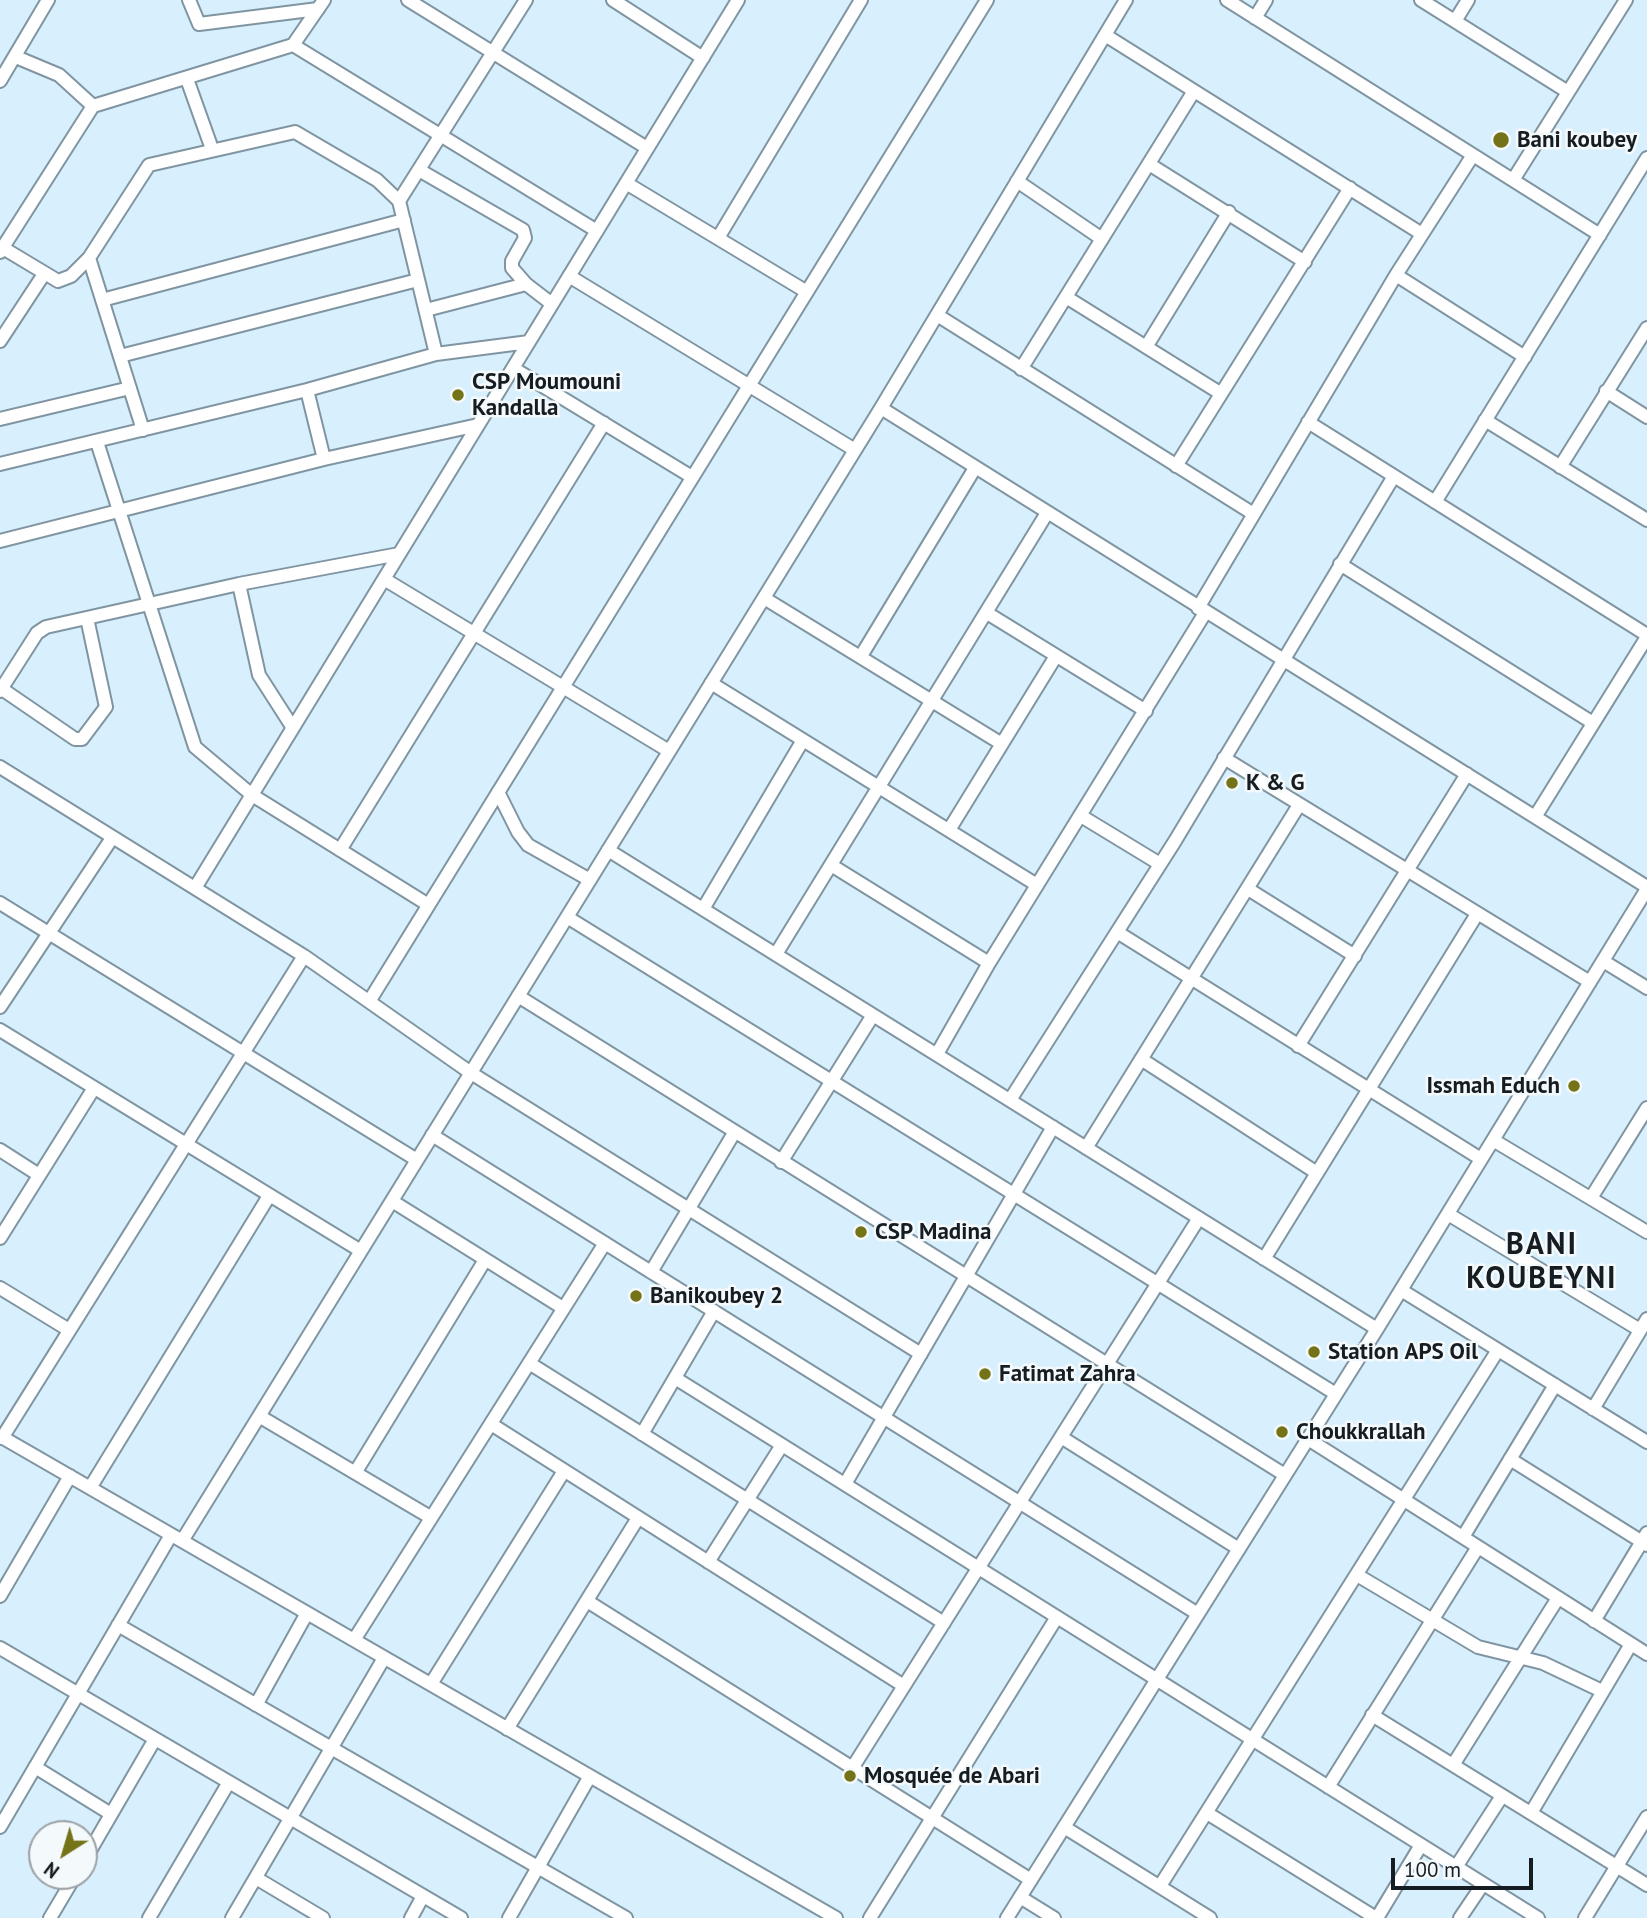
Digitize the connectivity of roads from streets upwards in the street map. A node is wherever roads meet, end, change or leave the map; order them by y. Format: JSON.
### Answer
{"nodes":[{"id":1,"x":48,"y":0,"type":"edge"},
{"id":2,"x":189,"y":0,"type":"edge"},
{"id":3,"x":408,"y":0,"type":"edge"},
{"id":4,"x":527,"y":0,"type":"edge"},
{"id":5,"x":738,"y":0,"type":"edge"},
{"id":6,"x":861,"y":0,"type":"edge"},
{"id":7,"x":987,"y":0,"type":"edge"},
{"id":8,"x":1126,"y":0,"type":"edge"},
{"id":9,"x":1227,"y":0,"type":"edge"},
{"id":10,"x":1266,"y":0,"type":"edge"},
{"id":11,"x":1421,"y":0,"type":"edge"},
{"id":12,"x":1468,"y":0,"type":"edge"},
{"id":13,"x":1626,"y":0,"type":"edge"},
{"id":14,"x":622,"y":2,"type":"edge"},
{"id":15,"x":321,"y":4,"type":"edge"},
{"id":16,"x":1255,"y":18,"type":"junction"},
{"id":17,"x":1455,"y":21,"type":"junction"},
{"id":18,"x":1105,"y":35,"type":"junction"},
{"id":19,"x":293,"y":45,"type":"junction"},
{"id":20,"x":494,"y":51,"type":"junction"},
{"id":21,"x":16,"y":57,"type":"junction"},
{"id":22,"x":703,"y":58,"type":"junction"},
{"id":23,"x":2,"y":73,"type":"edge"},
{"id":24,"x":187,"y":79,"type":"junction"},
{"id":25,"x":1194,"y":91,"type":"junction"},
{"id":26,"x":1568,"y":92,"type":"junction"},
{"id":27,"x":93,"y":106,"type":"junction"},
{"id":28,"x":441,"y":134,"type":"junction"},
{"id":29,"x":647,"y":148,"type":"junction"},
{"id":30,"x":212,"y":149,"type":"junction"},
{"id":31,"x":1473,"y":155,"type":"junction"},
{"id":32,"x":1647,"y":158,"type":"edge"},
{"id":33,"x":1149,"y":164,"type":"junction"},
{"id":34,"x":419,"y":170,"type":"junction"},
{"id":35,"x":1513,"y":180,"type":"junction"},
{"id":36,"x":1017,"y":181,"type":"junction"},
{"id":37,"x":626,"y":183,"type":"junction"},
{"id":38,"x":1350,"y":188,"type":"junction"},
{"id":39,"x":399,"y":201,"type":"junction"},
{"id":40,"x":1229,"y":212,"type":"junction"},
{"id":41,"x":404,"y":220,"type":"junction"},
{"id":42,"x":597,"y":231,"type":"junction"},
{"id":43,"x":1422,"y":234,"type":"junction"},
{"id":44,"x":1600,"y":235,"type":"junction"},
{"id":45,"x":718,"y":238,"type":"junction"},
{"id":46,"x":1102,"y":239,"type":"junction"},
{"id":47,"x":1,"y":250,"type":"edge"},
{"id":48,"x":89,"y":258,"type":"junction"},
{"id":49,"x":1304,"y":262,"type":"junction"},
{"id":50,"x":44,"y":274,"type":"junction"},
{"id":51,"x":1396,"y":275,"type":"junction"},
{"id":52,"x":569,"y":276,"type":"junction"},
{"id":53,"x":418,"y":280,"type":"junction"},
{"id":54,"x":526,"y":284,"type":"junction"},
{"id":55,"x":807,"y":292,"type":"junction"},
{"id":56,"x":1066,"y":298,"type":"junction"},
{"id":57,"x":102,"y":300,"type":"junction"},
{"id":58,"x":552,"y":304,"type":"junction"},
{"id":59,"x":426,"y":310,"type":"junction"},
{"id":60,"x":937,"y":315,"type":"junction"},
{"id":61,"x":1647,"y":327,"type":"edge"},
{"id":62,"x":0,"y":341,"type":"edge"},
{"id":63,"x":529,"y":342,"type":"junction"},
{"id":64,"x":1146,"y":347,"type":"junction"},
{"id":65,"x":436,"y":354,"type":"junction"},
{"id":66,"x":120,"y":356,"type":"junction"},
{"id":67,"x":1524,"y":357,"type":"junction"},
{"id":68,"x":513,"y":368,"type":"junction"},
{"id":69,"x":1021,"y":369,"type":"junction"},
{"id":70,"x":749,"y":385,"type":"junction"},
{"id":71,"x":130,"y":388,"type":"junction"},
{"id":72,"x":307,"y":390,"type":"junction"},
{"id":73,"x":1606,"y":391,"type":"junction"},
{"id":74,"x":1220,"y":393,"type":"junction"},
{"id":75,"x":881,"y":408,"type":"junction"},
{"id":76,"x":1647,"y":417,"type":"edge"},
{"id":77,"x":0,"y":419,"type":"edge"},
{"id":78,"x":1485,"y":420,"type":"junction"},
{"id":79,"x":1308,"y":422,"type":"junction"},
{"id":80,"x":604,"y":423,"type":"junction"},
{"id":81,"x":478,"y":425,"type":"junction"},
{"id":82,"x":143,"y":430,"type":"junction"},
{"id":83,"x":97,"y":442,"type":"junction"},
{"id":84,"x":855,"y":450,"type":"junction"},
{"id":85,"x":324,"y":459,"type":"junction"},
{"id":86,"x":0,"y":464,"type":"edge"},
{"id":87,"x":1176,"y":466,"type":"junction"},
{"id":88,"x":1560,"y":467,"type":"junction"},
{"id":89,"x":975,"y":468,"type":"junction"},
{"id":90,"x":1394,"y":476,"type":"junction"},
{"id":91,"x":692,"y":477,"type":"junction"},
{"id":92,"x":1435,"y":502,"type":"junction"},
{"id":93,"x":117,"y":513,"type":"junction"},
{"id":94,"x":1047,"y":513,"type":"junction"},
{"id":95,"x":1252,"y":513,"type":"junction"},
{"id":96,"x":1647,"y":520,"type":"edge"},
{"id":97,"x":0,"y":541,"type":"edge"},
{"id":98,"x":399,"y":554,"type":"junction"},
{"id":99,"x":1340,"y":564,"type":"junction"},
{"id":100,"x":384,"y":579,"type":"junction"},
{"id":101,"x":239,"y":584,"type":"junction"},
{"id":102,"x":764,"y":598,"type":"junction"},
{"id":103,"x":149,"y":605,"type":"junction"},
{"id":104,"x":1202,"y":611,"type":"junction"},
{"id":105,"x":987,"y":613,"type":"junction"},
{"id":106,"x":87,"y":618,"type":"junction"},
{"id":107,"x":475,"y":633,"type":"junction"},
{"id":108,"x":1647,"y":636,"type":"edge"},
{"id":109,"x":861,"y":656,"type":"junction"},
{"id":110,"x":1056,"y":656,"type":"junction"},
{"id":111,"x":1284,"y":661,"type":"junction"},
{"id":112,"x":711,"y":683,"type":"junction"},
{"id":113,"x":563,"y":687,"type":"junction"},
{"id":114,"x":1,"y":690,"type":"edge"},
{"id":115,"x":932,"y":701,"type":"junction"},
{"id":116,"x":1146,"y":711,"type":"junction"},
{"id":117,"x":1593,"y":723,"type":"junction"},
{"id":118,"x":293,"y":728,"type":"junction"},
{"id":119,"x":803,"y":740,"type":"junction"},
{"id":120,"x":1002,"y":744,"type":"junction"},
{"id":121,"x":669,"y":751,"type":"junction"},
{"id":122,"x":1224,"y":758,"type":"junction"},
{"id":123,"x":0,"y":767,"type":"edge"},
{"id":124,"x":1467,"y":774,"type":"junction"},
{"id":125,"x":878,"y":786,"type":"junction"},
{"id":126,"x":498,"y":792,"type":"junction"},
{"id":127,"x":252,"y":795,"type":"junction"},
{"id":128,"x":1299,"y":805,"type":"junction"},
{"id":129,"x":1081,"y":816,"type":"junction"},
{"id":130,"x":1535,"y":817,"type":"junction"},
{"id":131,"x":949,"y":830,"type":"junction"},
{"id":132,"x":112,"y":838,"type":"junction"},
{"id":133,"x":340,"y":850,"type":"junction"},
{"id":134,"x":608,"y":850,"type":"junction"},
{"id":135,"x":1160,"y":864,"type":"junction"},
{"id":136,"x":831,"y":865,"type":"junction"},
{"id":137,"x":1407,"y":871,"type":"junction"},
{"id":138,"x":590,"y":880,"type":"junction"},
{"id":139,"x":1037,"y":885,"type":"junction"},
{"id":140,"x":195,"y":888,"type":"junction"},
{"id":141,"x":1647,"y":888,"type":"edge"},
{"id":142,"x":1248,"y":889,"type":"junction"},
{"id":143,"x":0,"y":903,"type":"edge"},
{"id":144,"x":427,"y":904,"type":"junction"},
{"id":145,"x":703,"y":909,"type":"junction"},
{"id":146,"x":1477,"y":914,"type":"junction"},
{"id":147,"x":567,"y":917,"type":"junction"},
{"id":148,"x":48,"y":932,"type":"junction"},
{"id":149,"x":1117,"y":932,"type":"junction"},
{"id":150,"x":776,"y":954,"type":"junction"},
{"id":151,"x":304,"y":956,"type":"junction"},
{"id":152,"x":1355,"y":956,"type":"junction"},
{"id":153,"x":1603,"y":961,"type":"junction"},
{"id":154,"x":989,"y":963,"type":"junction"},
{"id":155,"x":1192,"y":978,"type":"junction"},
{"id":156,"x":1590,"y":982,"type":"junction"},
{"id":157,"x":1647,"y":988,"type":"edge"},
{"id":158,"x":518,"y":996,"type":"junction"},
{"id":159,"x":370,"y":1000,"type":"junction"},
{"id":160,"x":0,"y":1007,"type":"edge"},
{"id":161,"x":873,"y":1015,"type":"junction"},
{"id":162,"x":0,"y":1030,"type":"edge"},
{"id":163,"x":1298,"y":1046,"type":"junction"},
{"id":164,"x":243,"y":1053,"type":"junction"},
{"id":165,"x":937,"y":1054,"type":"junction"},
{"id":166,"x":1141,"y":1059,"type":"junction"},
{"id":167,"x":471,"y":1073,"type":"junction"},
{"id":168,"x":831,"y":1081,"type":"junction"},
{"id":169,"x":94,"y":1088,"type":"junction"},
{"id":170,"x":1369,"y":1091,"type":"junction"},
{"id":171,"x":1010,"y":1100,"type":"junction"},
{"id":172,"x":1647,"y":1108,"type":"edge"},
{"id":173,"x":1642,"y":1126,"type":"edge"},
{"id":174,"x":1053,"y":1127,"type":"junction"},
{"id":175,"x":734,"y":1133,"type":"junction"},
{"id":176,"x":432,"y":1135,"type":"junction"},
{"id":177,"x":1493,"y":1140,"type":"junction"},
{"id":178,"x":186,"y":1144,"type":"junction"},
{"id":179,"x":1086,"y":1148,"type":"junction"},
{"id":180,"x":0,"y":1150,"type":"edge"},
{"id":181,"x":1481,"y":1159,"type":"junction"},
{"id":182,"x":417,"y":1160,"type":"junction"},
{"id":183,"x":781,"y":1162,"type":"junction"},
{"id":184,"x":1317,"y":1173,"type":"junction"},
{"id":185,"x":39,"y":1175,"type":"junction"},
{"id":186,"x":1014,"y":1194,"type":"junction"},
{"id":187,"x":269,"y":1196,"type":"junction"},
{"id":188,"x":1591,"y":1198,"type":"junction"},
{"id":189,"x":392,"y":1201,"type":"junction"},
{"id":190,"x":688,"y":1209,"type":"junction"},
{"id":191,"x":1448,"y":1214,"type":"junction"},
{"id":192,"x":1199,"y":1218,"type":"junction"},
{"id":193,"x":1647,"y":1232,"type":"edge"},
{"id":194,"x":0,"y":1238,"type":"edge"},
{"id":195,"x":605,"y":1243,"type":"junction"},
{"id":196,"x":361,"y":1251,"type":"junction"},
{"id":197,"x":1264,"y":1259,"type":"junction"},
{"id":198,"x":485,"y":1260,"type":"junction"},
{"id":199,"x":651,"y":1272,"type":"junction"},
{"id":200,"x":967,"y":1275,"type":"junction"},
{"id":201,"x":1158,"y":1283,"type":"junction"},
{"id":202,"x":0,"y":1288,"type":"edge"},
{"id":203,"x":1401,"y":1290,"type":"junction"},
{"id":204,"x":563,"y":1308,"type":"junction"},
{"id":205,"x":714,"y":1311,"type":"junction"},
{"id":206,"x":1644,"y":1325,"type":"edge"},
{"id":207,"x":1377,"y":1329,"type":"junction"},
{"id":208,"x":69,"y":1330,"type":"junction"},
{"id":209,"x":1498,"y":1350,"type":"junction"},
{"id":210,"x":921,"y":1354,"type":"junction"},
{"id":211,"x":529,"y":1363,"type":"junction"},
{"id":212,"x":1107,"y":1364,"type":"junction"},
{"id":213,"x":675,"y":1378,"type":"junction"},
{"id":214,"x":1555,"y":1385,"type":"junction"},
{"id":215,"x":1336,"y":1394,"type":"junction"},
{"id":216,"x":1593,"y":1409,"type":"junction"},
{"id":217,"x":259,"y":1416,"type":"junction"},
{"id":218,"x":884,"y":1417,"type":"junction"},
{"id":219,"x":491,"y":1424,"type":"junction"},
{"id":220,"x":642,"y":1434,"type":"junction"},
{"id":221,"x":1,"y":1437,"type":"edge"},
{"id":222,"x":1061,"y":1437,"type":"junction"},
{"id":223,"x":1308,"y":1439,"type":"junction"},
{"id":224,"x":1647,"y":1442,"type":"edge"},
{"id":225,"x":782,"y":1445,"type":"junction"},
{"id":226,"x":1510,"y":1460,"type":"junction"},
{"id":227,"x":564,"y":1471,"type":"junction"},
{"id":228,"x":355,"y":1473,"type":"junction"},
{"id":229,"x":1285,"y":1475,"type":"junction"},
{"id":230,"x":70,"y":1476,"type":"junction"},
{"id":231,"x":845,"y":1485,"type":"junction"},
{"id":232,"x":90,"y":1488,"type":"junction"},
{"id":233,"x":747,"y":1499,"type":"junction"},
{"id":234,"x":1403,"y":1499,"type":"junction"},
{"id":235,"x":1020,"y":1502,"type":"junction"},
{"id":236,"x":430,"y":1517,"type":"junction"},
{"id":237,"x":638,"y":1518,"type":"junction"},
{"id":238,"x":1462,"y":1537,"type":"junction"},
{"id":239,"x":176,"y":1538,"type":"junction"},
{"id":240,"x":1645,"y":1540,"type":"edge"},
{"id":241,"x":1478,"y":1547,"type":"junction"},
{"id":242,"x":1239,"y":1549,"type":"junction"},
{"id":243,"x":708,"y":1562,"type":"junction"},
{"id":244,"x":978,"y":1568,"type":"junction"},
{"id":245,"x":1357,"y":1575,"type":"junction"},
{"id":246,"x":0,"y":1596,"type":"edge"},
{"id":247,"x":1558,"y":1598,"type":"junction"},
{"id":248,"x":587,"y":1601,"type":"junction"},
{"id":249,"x":307,"y":1613,"type":"junction"},
{"id":250,"x":1198,"y":1614,"type":"junction"},
{"id":251,"x":1057,"y":1617,"type":"junction"},
{"id":252,"x":1431,"y":1620,"type":"junction"},
{"id":253,"x":1594,"y":1621,"type":"junction"},
{"id":254,"x":944,"y":1623,"type":"junction"},
{"id":255,"x":118,"y":1625,"type":"junction"},
{"id":256,"x":354,"y":1640,"type":"junction"},
{"id":257,"x":1630,"y":1644,"type":"junction"},
{"id":258,"x":0,"y":1648,"type":"edge"},
{"id":259,"x":1647,"y":1654,"type":"edge"},
{"id":260,"x":1523,"y":1657,"type":"junction"},
{"id":261,"x":384,"y":1658,"type":"junction"},
{"id":262,"x":1157,"y":1680,"type":"junction"},
{"id":263,"x":430,"y":1684,"type":"junction"},
{"id":264,"x":904,"y":1686,"type":"junction"},
{"id":265,"x":1602,"y":1691,"type":"junction"},
{"id":266,"x":78,"y":1694,"type":"junction"},
{"id":267,"x":256,"y":1705,"type":"junction"},
{"id":268,"x":1372,"y":1715,"type":"junction"},
{"id":269,"x":507,"y":1729,"type":"junction"},
{"id":270,"x":155,"y":1739,"type":"junction"},
{"id":271,"x":1252,"y":1740,"type":"junction"},
{"id":272,"x":331,"y":1748,"type":"junction"},
{"id":273,"x":1453,"y":1765,"type":"junction"},
{"id":274,"x":35,"y":1767,"type":"junction"},
{"id":275,"x":851,"y":1770,"type":"junction"},
{"id":276,"x":590,"y":1776,"type":"junction"},
{"id":277,"x":229,"y":1782,"type":"junction"},
{"id":278,"x":1328,"y":1787,"type":"junction"},
{"id":279,"x":1502,"y":1796,"type":"junction"},
{"id":280,"x":1207,"y":1813,"type":"junction"},
{"id":281,"x":1531,"y":1813,"type":"junction"},
{"id":282,"x":111,"y":1814,"type":"junction"},
{"id":283,"x":1647,"y":1817,"type":"edge"},
{"id":284,"x":290,"y":1818,"type":"junction"},
{"id":285,"x":931,"y":1819,"type":"junction"},
{"id":286,"x":0,"y":1827,"type":"edge"},
{"id":287,"x":1064,"y":1827,"type":"junction"},
{"id":288,"x":98,"y":1837,"type":"edge"},
{"id":289,"x":1421,"y":1845,"type":"junction"},
{"id":290,"x":1617,"y":1866,"type":"junction"},
{"id":291,"x":538,"y":1867,"type":"junction"},
{"id":292,"x":1456,"y":1867,"type":"junction"},
{"id":293,"x":256,"y":1878,"type":"junction"},
{"id":294,"x":1031,"y":1880,"type":"junction"},
{"id":295,"x":1483,"y":1884,"type":"junction"},
{"id":296,"x":1647,"y":1885,"type":"edge"},
{"id":297,"x":1160,"y":1886,"type":"junction"},
{"id":298,"x":67,"y":1890,"type":"edge"},
{"id":299,"x":424,"y":1896,"type":"junction"},
{"id":300,"x":1020,"y":1896,"type":"junction"},
{"id":301,"x":814,"y":1905,"type":"junction"},
{"id":302,"x":50,"y":1918,"type":"edge"},
{"id":303,"x":149,"y":1918,"type":"edge"},
{"id":304,"x":232,"y":1918,"type":"edge"},
{"id":305,"x":323,"y":1918,"type":"edge"},
{"id":306,"x":411,"y":1918,"type":"edge"},
{"id":307,"x":461,"y":1918,"type":"edge"},
{"id":308,"x":509,"y":1918,"type":"edge"},
{"id":309,"x":626,"y":1918,"type":"edge"},
{"id":310,"x":807,"y":1918,"type":"edge"},
{"id":311,"x":836,"y":1918,"type":"edge"},
{"id":312,"x":870,"y":1918,"type":"edge"},
{"id":313,"x":1007,"y":1918,"type":"edge"},
{"id":314,"x":1054,"y":1918,"type":"edge"},
{"id":315,"x":1210,"y":1918,"type":"edge"},
{"id":316,"x":1376,"y":1918,"type":"edge"},
{"id":317,"x":1460,"y":1918,"type":"edge"},
{"id":318,"x":1538,"y":1918,"type":"edge"},
{"id":319,"x":1586,"y":1918,"type":"edge"}],
"edges":[{"from":1,"to":21,"type":"street"},
{"from":2,"to":15,"type":"street"},
{"from":3,"to":20,"type":"street"},
{"from":4,"to":20,"type":"street"},
{"from":5,"to":22,"type":"street"},
{"from":6,"to":45,"type":"street"},
{"from":7,"to":55,"type":"street"},
{"from":8,"to":18,"type":"street"},
{"from":9,"to":16,"type":"street"},
{"from":10,"to":16,"type":"street"},
{"from":11,"to":17,"type":"street"},
{"from":12,"to":17,"type":"street"},
{"from":13,"to":26,"type":"street"},
{"from":14,"to":22,"type":"street"},
{"from":15,"to":19,"type":"street"},
{"from":16,"to":31,"type":"street"},
{"from":17,"to":26,"type":"street"},
{"from":18,"to":25,"type":"street"},
{"from":18,"to":36,"type":"street"},
{"from":19,"to":24,"type":"street"},
{"from":19,"to":28,"type":"street"},
{"from":20,"to":28,"type":"street"},
{"from":20,"to":29,"type":"street"},
{"from":21,"to":23,"type":"street"},
{"from":21,"to":27,"type":"street"},
{"from":22,"to":29,"type":"street"},
{"from":24,"to":27,"type":"street"},
{"from":24,"to":30,"type":"street"},
{"from":25,"to":33,"type":"street"},
{"from":25,"to":38,"type":"street"},
{"from":26,"to":35,"type":"street"},
{"from":27,"to":47,"type":"street"},
{"from":28,"to":34,"type":"street"},
{"from":28,"to":42,"type":"street"},
{"from":29,"to":37,"type":"street"},
{"from":30,"to":39,"type":"street"},
{"from":30,"to":48,"type":"street"},
{"from":31,"to":35,"type":"street"},
{"from":31,"to":43,"type":"street"},
{"from":32,"to":44,"type":"street"},
{"from":33,"to":40,"type":"street"},
{"from":33,"to":46,"type":"street"},
{"from":34,"to":39,"type":"street"},
{"from":34,"to":54,"type":"street"},
{"from":35,"to":44,"type":"street"},
{"from":36,"to":46,"type":"street"},
{"from":36,"to":60,"type":"street"},
{"from":37,"to":42,"type":"street"},
{"from":37,"to":45,"type":"street"},
{"from":38,"to":43,"type":"street"},
{"from":38,"to":49,"type":"street"},
{"from":39,"to":41,"type":"street"},
{"from":40,"to":49,"type":"street"},
{"from":40,"to":64,"type":"street"},
{"from":41,"to":53,"type":"street"},
{"from":41,"to":57,"type":"street"},
{"from":42,"to":52,"type":"street"},
{"from":43,"to":51,"type":"street"},
{"from":44,"to":67,"type":"street"},
{"from":45,"to":55,"type":"street"},
{"from":46,"to":56,"type":"street"},
{"from":47,"to":50,"type":"street"},
{"from":48,"to":50,"type":"street"},
{"from":48,"to":57,"type":"street"},
{"from":49,"to":74,"type":"street"},
{"from":50,"to":62,"type":"street"},
{"from":51,"to":67,"type":"street"},
{"from":51,"to":79,"type":"street"},
{"from":52,"to":58,"type":"street"},
{"from":52,"to":70,"type":"street"},
{"from":53,"to":59,"type":"street"},
{"from":53,"to":66,"type":"street"},
{"from":54,"to":58,"type":"street"},
{"from":54,"to":59,"type":"street"},
{"from":55,"to":70,"type":"street"},
{"from":56,"to":64,"type":"street"},
{"from":56,"to":69,"type":"street"},
{"from":57,"to":66,"type":"street"},
{"from":58,"to":63,"type":"street"},
{"from":59,"to":65,"type":"street"},
{"from":60,"to":69,"type":"street"},
{"from":60,"to":75,"type":"street"},
{"from":61,"to":73,"type":"street"},
{"from":63,"to":65,"type":"street"},
{"from":63,"to":68,"type":"street"},
{"from":64,"to":74,"type":"street"},
{"from":65,"to":72,"type":"street"},
{"from":66,"to":71,"type":"street"},
{"from":67,"to":78,"type":"street"},
{"from":68,"to":80,"type":"street"},
{"from":68,"to":81,"type":"street"},
{"from":69,"to":87,"type":"street"},
{"from":70,"to":84,"type":"street"},
{"from":70,"to":91,"type":"street"},
{"from":71,"to":77,"type":"street"},
{"from":71,"to":82,"type":"street"},
{"from":72,"to":82,"type":"street"},
{"from":72,"to":85,"type":"street"},
{"from":73,"to":76,"type":"street"},
{"from":73,"to":88,"type":"street"},
{"from":74,"to":87,"type":"street"},
{"from":75,"to":84,"type":"street"},
{"from":75,"to":89,"type":"street"},
{"from":78,"to":88,"type":"street"},
{"from":78,"to":92,"type":"street"},
{"from":79,"to":90,"type":"street"},
{"from":79,"to":95,"type":"street"},
{"from":80,"to":91,"type":"street"},
{"from":80,"to":107,"type":"street"},
{"from":81,"to":85,"type":"street"},
{"from":81,"to":98,"type":"street"},
{"from":82,"to":83,"type":"street"},
{"from":83,"to":86,"type":"street"},
{"from":83,"to":93,"type":"street"},
{"from":84,"to":102,"type":"street"},
{"from":85,"to":93,"type":"street"},
{"from":87,"to":95,"type":"street"},
{"from":88,"to":96,"type":"street"},
{"from":89,"to":94,"type":"street"},
{"from":89,"to":109,"type":"street"},
{"from":90,"to":92,"type":"street"},
{"from":90,"to":99,"type":"street"},
{"from":91,"to":113,"type":"street"},
{"from":92,"to":108,"type":"street"},
{"from":93,"to":97,"type":"street"},
{"from":93,"to":103,"type":"street"},
{"from":94,"to":104,"type":"street"},
{"from":94,"to":105,"type":"street"},
{"from":95,"to":104,"type":"street"},
{"from":98,"to":100,"type":"street"},
{"from":98,"to":101,"type":"street"},
{"from":99,"to":111,"type":"street"},
{"from":99,"to":117,"type":"street"},
{"from":100,"to":107,"type":"street"},
{"from":100,"to":118,"type":"street"},
{"from":101,"to":103,"type":"street"},
{"from":101,"to":118,"type":"street"},
{"from":102,"to":109,"type":"street"},
{"from":102,"to":112,"type":"street"},
{"from":103,"to":106,"type":"street"},
{"from":103,"to":127,"type":"street"},
{"from":104,"to":111,"type":"street"},
{"from":104,"to":116,"type":"street"},
{"from":105,"to":110,"type":"street"},
{"from":105,"to":115,"type":"street"},
{"from":106,"to":114,"type":"street"},
{"from":106,"to":114,"type":"street"},
{"from":107,"to":113,"type":"street"},
{"from":107,"to":133,"type":"street"},
{"from":108,"to":117,"type":"street"},
{"from":109,"to":115,"type":"street"},
{"from":110,"to":116,"type":"street"},
{"from":110,"to":120,"type":"street"},
{"from":111,"to":122,"type":"street"},
{"from":111,"to":124,"type":"street"},
{"from":112,"to":119,"type":"street"},
{"from":112,"to":121,"type":"street"},
{"from":113,"to":121,"type":"street"},
{"from":113,"to":126,"type":"street"},
{"from":115,"to":120,"type":"street"},
{"from":115,"to":125,"type":"street"},
{"from":116,"to":129,"type":"street"},
{"from":117,"to":130,"type":"street"},
{"from":118,"to":127,"type":"street"},
{"from":119,"to":125,"type":"street"},
{"from":119,"to":145,"type":"street"},
{"from":120,"to":131,"type":"street"},
{"from":121,"to":134,"type":"street"},
{"from":122,"to":128,"type":"street"},
{"from":122,"to":135,"type":"street"},
{"from":123,"to":132,"type":"street"},
{"from":124,"to":130,"type":"street"},
{"from":124,"to":137,"type":"street"},
{"from":125,"to":131,"type":"street"},
{"from":125,"to":136,"type":"street"},
{"from":126,"to":138,"type":"street"},
{"from":126,"to":144,"type":"street"},
{"from":127,"to":133,"type":"street"},
{"from":127,"to":140,"type":"street"},
{"from":128,"to":137,"type":"street"},
{"from":128,"to":142,"type":"street"},
{"from":129,"to":135,"type":"street"},
{"from":129,"to":139,"type":"street"},
{"from":130,"to":141,"type":"street"},
{"from":131,"to":139,"type":"street"},
{"from":132,"to":140,"type":"street"},
{"from":132,"to":148,"type":"street"},
{"from":133,"to":144,"type":"street"},
{"from":134,"to":138,"type":"street"},
{"from":134,"to":145,"type":"street"},
{"from":135,"to":149,"type":"street"},
{"from":136,"to":150,"type":"street"},
{"from":136,"to":154,"type":"street"},
{"from":137,"to":146,"type":"street"},
{"from":137,"to":152,"type":"street"},
{"from":138,"to":147,"type":"street"},
{"from":139,"to":154,"type":"street"},
{"from":140,"to":151,"type":"street"},
{"from":141,"to":153,"type":"street"},
{"from":142,"to":152,"type":"street"},
{"from":142,"to":155,"type":"street"},
{"from":143,"to":148,"type":"street"},
{"from":144,"to":159,"type":"street"},
{"from":145,"to":150,"type":"street"},
{"from":146,"to":156,"type":"street"},
{"from":146,"to":170,"type":"street"},
{"from":147,"to":158,"type":"street"},
{"from":147,"to":168,"type":"street"},
{"from":148,"to":160,"type":"street"},
{"from":148,"to":164,"type":"street"},
{"from":149,"to":155,"type":"street"},
{"from":149,"to":171,"type":"street"},
{"from":150,"to":161,"type":"street"},
{"from":151,"to":159,"type":"street"},
{"from":151,"to":164,"type":"street"},
{"from":152,"to":163,"type":"street"},
{"from":153,"to":156,"type":"street"},
{"from":153,"to":157,"type":"street"},
{"from":154,"to":165,"type":"street"},
{"from":155,"to":163,"type":"street"},
{"from":155,"to":166,"type":"street"},
{"from":156,"to":177,"type":"street"},
{"from":158,"to":167,"type":"street"},
{"from":158,"to":175,"type":"street"},
{"from":159,"to":167,"type":"street"},
{"from":161,"to":165,"type":"street"},
{"from":161,"to":168,"type":"street"},
{"from":162,"to":169,"type":"street"},
{"from":163,"to":170,"type":"street"},
{"from":164,"to":178,"type":"street"},
{"from":164,"to":182,"type":"street"},
{"from":165,"to":171,"type":"street"},
{"from":166,"to":179,"type":"street"},
{"from":166,"to":184,"type":"street"},
{"from":167,"to":176,"type":"street"},
{"from":167,"to":190,"type":"street"},
{"from":168,"to":183,"type":"street"},
{"from":168,"to":186,"type":"street"},
{"from":169,"to":178,"type":"street"},
{"from":169,"to":185,"type":"street"},
{"from":170,"to":181,"type":"street"},
{"from":170,"to":184,"type":"street"},
{"from":171,"to":174,"type":"street"},
{"from":172,"to":173,"type":"street"},
{"from":173,"to":188,"type":"street"},
{"from":174,"to":179,"type":"street"},
{"from":174,"to":186,"type":"street"},
{"from":175,"to":183,"type":"street"},
{"from":175,"to":190,"type":"street"},
{"from":176,"to":182,"type":"street"},
{"from":176,"to":195,"type":"street"},
{"from":177,"to":181,"type":"street"},
{"from":177,"to":188,"type":"street"},
{"from":178,"to":187,"type":"street"},
{"from":178,"to":208,"type":"street"},
{"from":179,"to":192,"type":"street"},
{"from":180,"to":185,"type":"street"},
{"from":181,"to":191,"type":"street"},
{"from":182,"to":189,"type":"street"},
{"from":183,"to":200,"type":"street"},
{"from":184,"to":197,"type":"street"},
{"from":185,"to":194,"type":"street"},
{"from":186,"to":200,"type":"street"},
{"from":186,"to":201,"type":"street"},
{"from":187,"to":196,"type":"street"},
{"from":187,"to":232,"type":"street"},
{"from":188,"to":193,"type":"street"},
{"from":189,"to":196,"type":"street"},
{"from":189,"to":198,"type":"street"},
{"from":190,"to":199,"type":"street"},
{"from":190,"to":210,"type":"street"},
{"from":191,"to":203,"type":"street"},
{"from":191,"to":206,"type":"street"},
{"from":192,"to":197,"type":"street"},
{"from":192,"to":201,"type":"street"},
{"from":195,"to":199,"type":"street"},
{"from":195,"to":204,"type":"street"},
{"from":196,"to":217,"type":"street"},
{"from":197,"to":207,"type":"street"},
{"from":198,"to":204,"type":"street"},
{"from":198,"to":228,"type":"street"},
{"from":199,"to":205,"type":"street"},
{"from":200,"to":210,"type":"street"},
{"from":200,"to":212,"type":"street"},
{"from":201,"to":212,"type":"street"},
{"from":201,"to":215,"type":"street"},
{"from":202,"to":208,"type":"street"},
{"from":203,"to":207,"type":"street"},
{"from":203,"to":209,"type":"street"},
{"from":204,"to":211,"type":"street"},
{"from":205,"to":213,"type":"street"},
{"from":205,"to":218,"type":"street"},
{"from":206,"to":216,"type":"street"},
{"from":207,"to":215,"type":"street"},
{"from":208,"to":221,"type":"street"},
{"from":209,"to":214,"type":"street"},
{"from":209,"to":234,"type":"street"},
{"from":210,"to":218,"type":"street"},
{"from":211,"to":219,"type":"street"},
{"from":211,"to":220,"type":"street"},
{"from":212,"to":222,"type":"street"},
{"from":212,"to":229,"type":"street"},
{"from":213,"to":220,"type":"street"},
{"from":213,"to":225,"type":"street"},
{"from":214,"to":216,"type":"street"},
{"from":214,"to":226,"type":"street"},
{"from":215,"to":223,"type":"street"},
{"from":216,"to":224,"type":"street"},
{"from":217,"to":228,"type":"street"},
{"from":217,"to":239,"type":"street"},
{"from":218,"to":231,"type":"street"},
{"from":218,"to":235,"type":"street"},
{"from":219,"to":227,"type":"street"},
{"from":219,"to":236,"type":"street"},
{"from":220,"to":233,"type":"street"},
{"from":221,"to":230,"type":"street"},
{"from":222,"to":235,"type":"street"},
{"from":222,"to":242,"type":"street"},
{"from":223,"to":229,"type":"street"},
{"from":223,"to":234,"type":"street"},
{"from":225,"to":231,"type":"street"},
{"from":225,"to":233,"type":"street"},
{"from":226,"to":238,"type":"street"},
{"from":226,"to":240,"type":"street"},
{"from":227,"to":237,"type":"street"},
{"from":227,"to":263,"type":"street"},
{"from":228,"to":236,"type":"street"},
{"from":229,"to":242,"type":"street"},
{"from":230,"to":232,"type":"street"},
{"from":230,"to":246,"type":"street"},
{"from":231,"to":244,"type":"street"},
{"from":232,"to":239,"type":"street"},
{"from":233,"to":243,"type":"street"},
{"from":233,"to":254,"type":"street"},
{"from":234,"to":238,"type":"street"},
{"from":234,"to":245,"type":"street"},
{"from":235,"to":244,"type":"street"},
{"from":235,"to":250,"type":"street"},
{"from":236,"to":256,"type":"street"},
{"from":237,"to":243,"type":"street"},
{"from":237,"to":248,"type":"street"},
{"from":238,"to":241,"type":"street"},
{"from":239,"to":249,"type":"street"},
{"from":239,"to":255,"type":"street"},
{"from":240,"to":253,"type":"street"},
{"from":241,"to":247,"type":"street"},
{"from":241,"to":252,"type":"street"},
{"from":242,"to":250,"type":"street"},
{"from":243,"to":264,"type":"street"},
{"from":244,"to":251,"type":"street"},
{"from":244,"to":254,"type":"street"},
{"from":245,"to":252,"type":"street"},
{"from":245,"to":271,"type":"street"},
{"from":247,"to":253,"type":"street"},
{"from":247,"to":260,"type":"street"},
{"from":248,"to":269,"type":"street"},
{"from":248,"to":275,"type":"street"},
{"from":249,"to":256,"type":"street"},
{"from":249,"to":267,"type":"street"},
{"from":250,"to":262,"type":"street"},
{"from":251,"to":262,"type":"street"},
{"from":251,"to":285,"type":"street"},
{"from":252,"to":260,"type":"street"},
{"from":252,"to":268,"type":"street"},
{"from":253,"to":257,"type":"street"},
{"from":254,"to":264,"type":"street"},
{"from":255,"to":266,"type":"street"},
{"from":255,"to":267,"type":"street"},
{"from":256,"to":261,"type":"street"},
{"from":257,"to":259,"type":"street"},
{"from":257,"to":265,"type":"street"},
{"from":258,"to":266,"type":"street"},
{"from":260,"to":265,"type":"street"},
{"from":260,"to":273,"type":"street"},
{"from":261,"to":263,"type":"street"},
{"from":261,"to":272,"type":"street"},
{"from":262,"to":271,"type":"street"},
{"from":262,"to":287,"type":"street"},
{"from":263,"to":269,"type":"street"},
{"from":264,"to":275,"type":"street"},
{"from":265,"to":281,"type":"street"},
{"from":266,"to":270,"type":"street"},
{"from":266,"to":274,"type":"street"},
{"from":267,"to":272,"type":"street"},
{"from":268,"to":273,"type":"street"},
{"from":268,"to":278,"type":"street"},
{"from":269,"to":276,"type":"street"},
{"from":270,"to":277,"type":"street"},
{"from":270,"to":282,"type":"street"},
{"from":271,"to":278,"type":"street"},
{"from":271,"to":280,"type":"street"},
{"from":272,"to":284,"type":"street"},
{"from":272,"to":291,"type":"street"},
{"from":273,"to":279,"type":"street"},
{"from":274,"to":282,"type":"street"},
{"from":274,"to":286,"type":"street"},
{"from":275,"to":285,"type":"street"},
{"from":276,"to":291,"type":"street"},
{"from":276,"to":301,"type":"street"},
{"from":277,"to":284,"type":"street"},
{"from":277,"to":303,"type":"street"},
{"from":278,"to":289,"type":"street"},
{"from":279,"to":281,"type":"street"},
{"from":279,"to":292,"type":"street"},
{"from":280,"to":297,"type":"street"},
{"from":280,"to":316,"type":"street"},
{"from":281,"to":290,"type":"street"},
{"from":282,"to":288,"type":"street"},
{"from":283,"to":290,"type":"street"},
{"from":284,"to":293,"type":"street"},
{"from":284,"to":299,"type":"street"},
{"from":285,"to":294,"type":"street"},
{"from":285,"to":312,"type":"street"},
{"from":287,"to":294,"type":"street"},
{"from":287,"to":297,"type":"street"},
{"from":289,"to":292,"type":"street"},
{"from":289,"to":316,"type":"street"},
{"from":290,"to":296,"type":"street"},
{"from":290,"to":319,"type":"street"},
{"from":291,"to":308,"type":"street"},
{"from":291,"to":309,"type":"street"},
{"from":292,"to":295,"type":"street"},
{"from":293,"to":304,"type":"street"},
{"from":293,"to":305,"type":"street"},
{"from":294,"to":300,"type":"street"},
{"from":295,"to":317,"type":"street"},
{"from":295,"to":318,"type":"street"},
{"from":297,"to":315,"type":"street"},
{"from":298,"to":302,"type":"street"},
{"from":299,"to":306,"type":"street"},
{"from":299,"to":307,"type":"street"},
{"from":300,"to":313,"type":"street"},
{"from":300,"to":314,"type":"street"},
{"from":301,"to":310,"type":"street"},
{"from":301,"to":311,"type":"street"}]}
